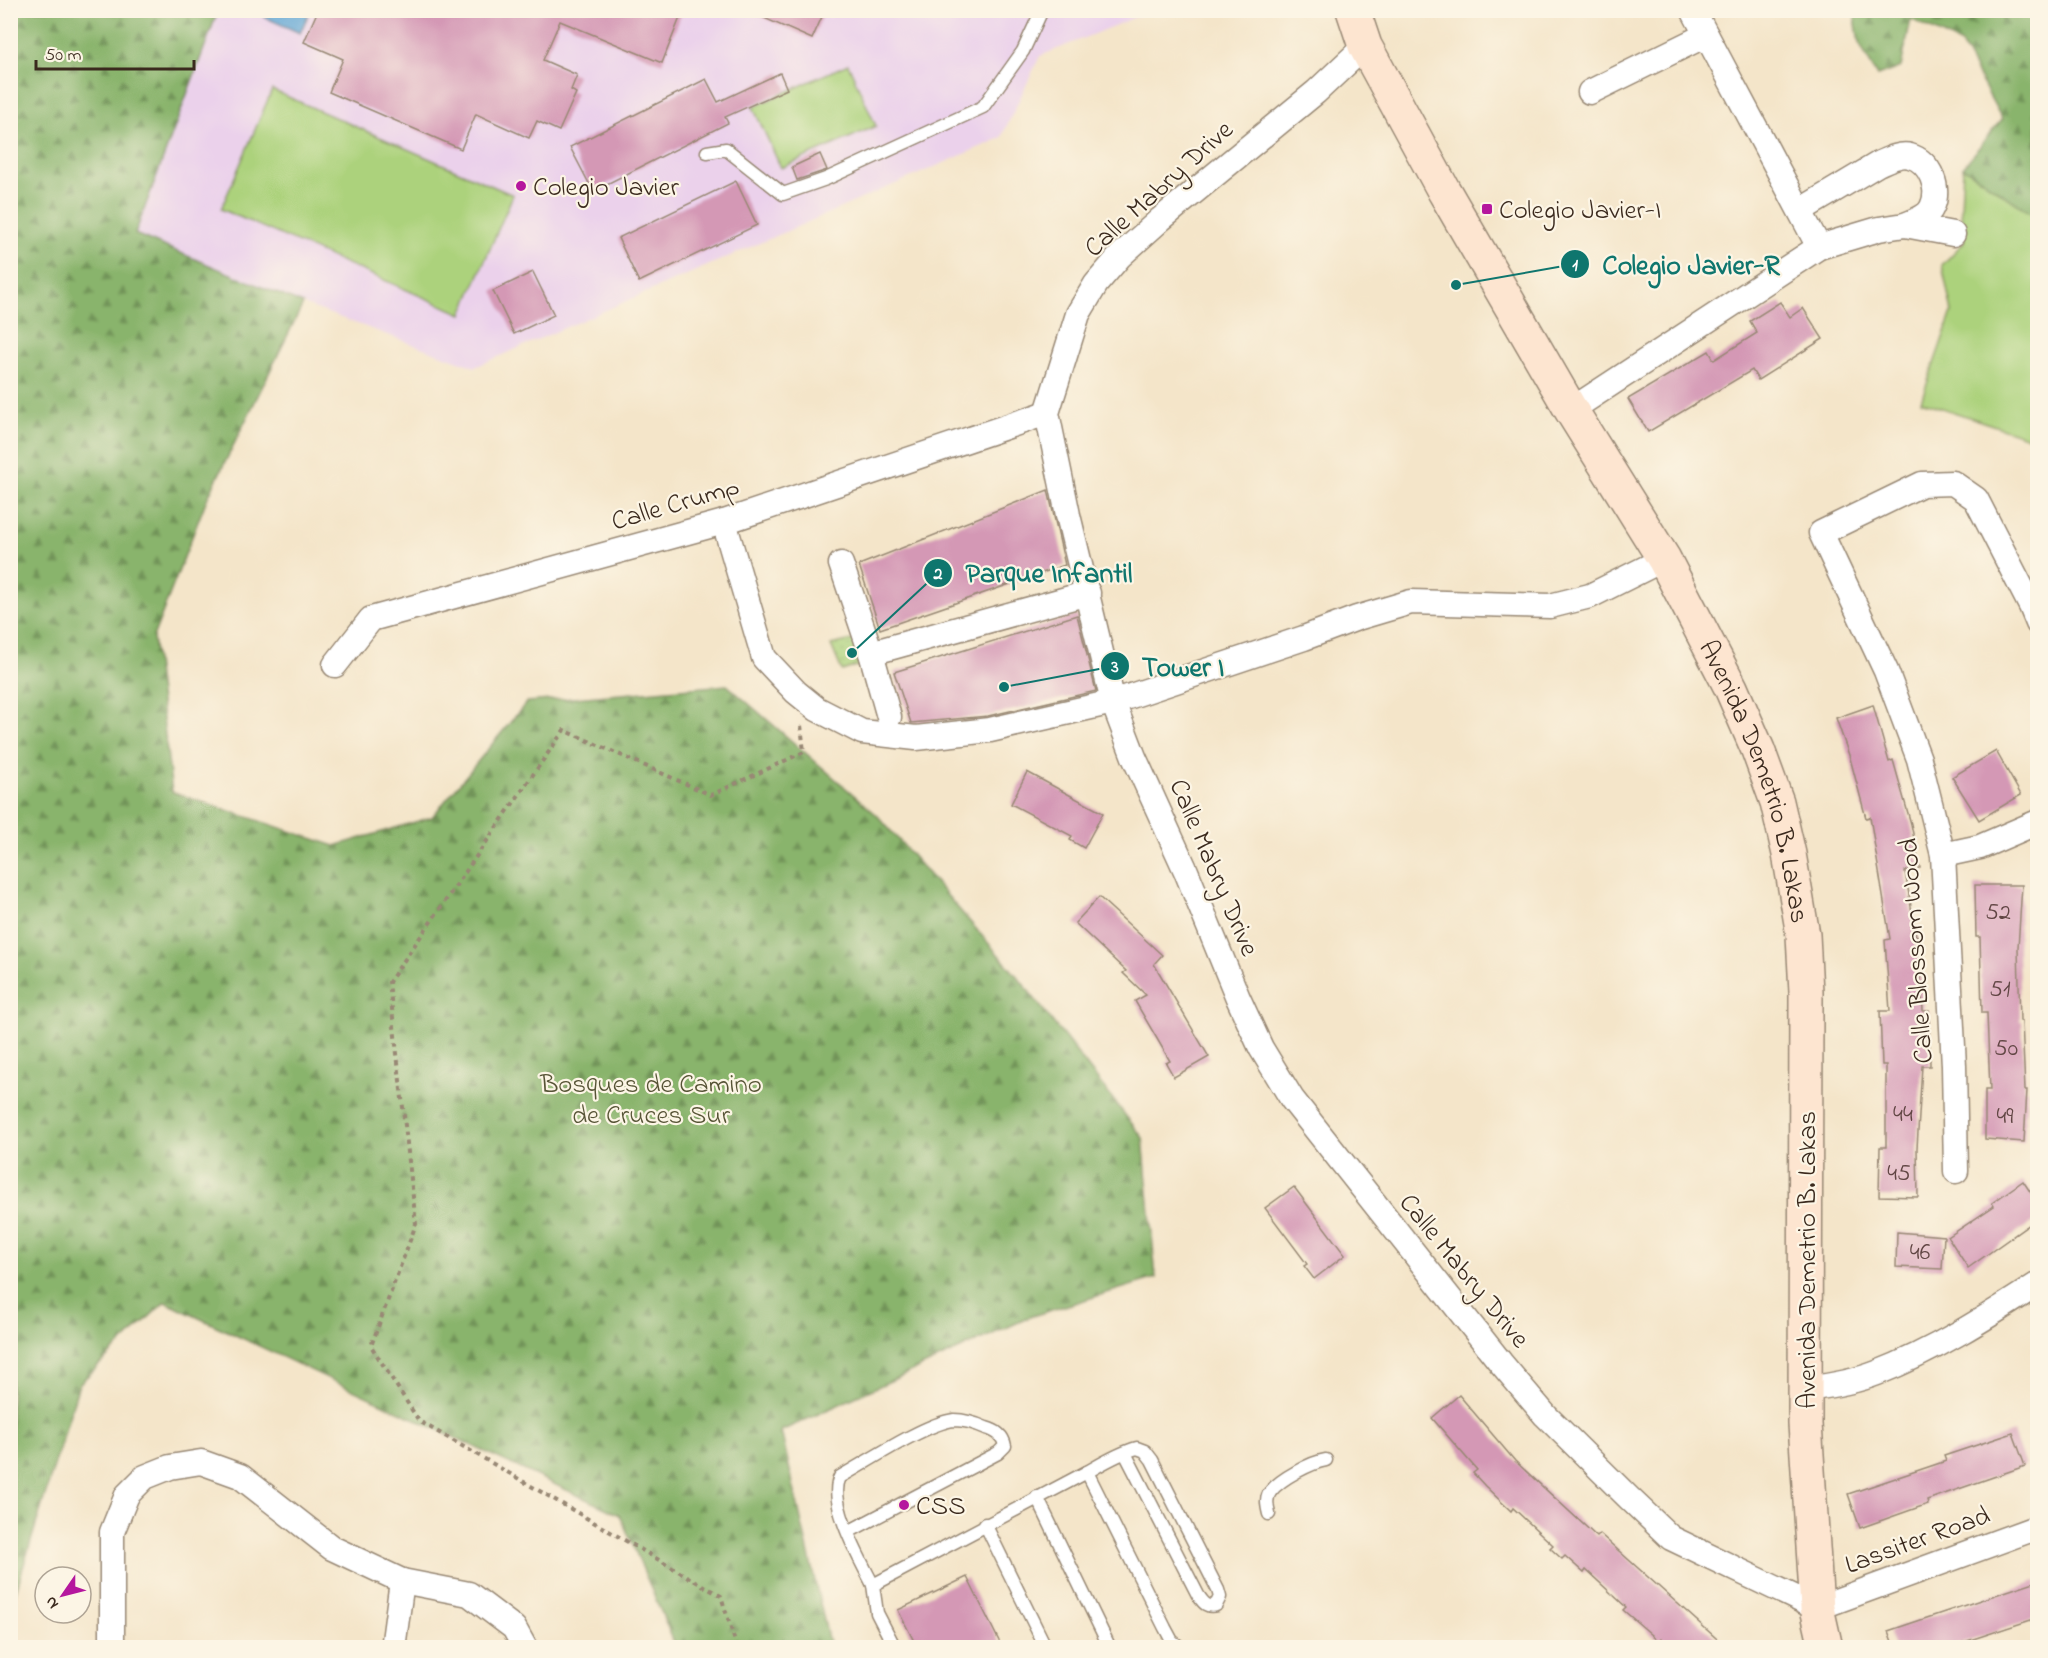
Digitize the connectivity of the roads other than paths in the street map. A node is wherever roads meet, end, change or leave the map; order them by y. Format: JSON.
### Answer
{"nodes":[{"id":1,"x":1042,"y":10,"type":"edge"},
{"id":2,"x":1068,"y":10,"type":"edge"},
{"id":3,"x":1084,"y":10,"type":"edge"},
{"id":4,"x":1353,"y":10,"type":"edge"},
{"id":5,"x":1693,"y":10,"type":"edge"},
{"id":6,"x":1706,"y":35,"type":"junction"},
{"id":7,"x":1365,"y":46,"type":"junction"},
{"id":8,"x":1590,"y":92,"type":"dead end"},
{"id":9,"x":707,"y":152,"type":"dead end"},
{"id":10,"x":1801,"y":210,"type":"junction"},
{"id":11,"x":1905,"y":225,"type":"junction"},
{"id":12,"x":1953,"y":234,"type":"dead end"},
{"id":13,"x":1820,"y":247,"type":"junction"},
{"id":14,"x":1571,"y":410,"type":"junction"},
{"id":15,"x":1047,"y":413,"type":"junction"},
{"id":16,"x":724,"y":522,"type":"junction"},
{"id":17,"x":1664,"y":559,"type":"junction"},
{"id":18,"x":841,"y":564,"type":"dead end"},
{"id":19,"x":1088,"y":593,"type":"junction"},
{"id":20,"x":2037,"y":623,"type":"edge"},
{"id":21,"x":871,"y":653,"type":"junction"},
{"id":22,"x":335,"y":665,"type":"dead end"},
{"id":23,"x":1113,"y":702,"type":"junction"},
{"id":24,"x":889,"y":717,"type":"dead end"},
{"id":25,"x":2037,"y":822,"type":"edge"},
{"id":26,"x":1943,"y":855,"type":"junction"},
{"id":27,"x":1956,"y":1171,"type":"dead end"},
{"id":28,"x":2037,"y":1284,"type":"edge"},
{"id":29,"x":1806,"y":1389,"type":"junction"},
{"id":30,"x":1125,"y":1453,"type":"junction"},
{"id":31,"x":1326,"y":1460,"type":"dead end"},
{"id":32,"x":1087,"y":1472,"type":"junction"},
{"id":33,"x":1037,"y":1497,"type":"junction"},
{"id":34,"x":1269,"y":1514,"type":"dead end"},
{"id":35,"x":985,"y":1524,"type":"junction"},
{"id":36,"x":2037,"y":1527,"type":"edge"},
{"id":37,"x":848,"y":1532,"type":"junction"},
{"id":38,"x":402,"y":1581,"type":"junction"},
{"id":39,"x":873,"y":1585,"type":"junction"},
{"id":40,"x":1817,"y":1608,"type":"junction"},
{"id":41,"x":112,"y":1647,"type":"edge"},
{"id":42,"x":393,"y":1647,"type":"edge"},
{"id":43,"x":525,"y":1647,"type":"edge"},
{"id":44,"x":895,"y":1647,"type":"edge"},
{"id":45,"x":1046,"y":1647,"type":"edge"},
{"id":46,"x":1110,"y":1647,"type":"edge"},
{"id":47,"x":1181,"y":1647,"type":"edge"},
{"id":48,"x":1826,"y":1647,"type":"edge"}],
"edges":[{"from":1,"to":9,"type":"lane"},
{"from":2,"to":3,"type":"lane"},
{"from":4,"to":7,"type":"street","name":"Avenida Demetrio B. Lakas"},
{"from":5,"to":6,"type":"street"},
{"from":6,"to":8,"type":"street"},
{"from":6,"to":10,"type":"street"},
{"from":7,"to":14,"type":"street","name":"Avenida Demetrio B. Lakas"},
{"from":7,"to":15,"type":"street","name":"Calle Mabry Drive"},
{"from":10,"to":11,"type":"street"},
{"from":10,"to":13,"type":"street"},
{"from":11,"to":12,"type":"street"},
{"from":11,"to":13,"type":"street"},
{"from":13,"to":14,"type":"street"},
{"from":14,"to":17,"type":"street","name":"Avenida Demetrio B. Lakas"},
{"from":15,"to":16,"type":"street","name":"Calle Crump"},
{"from":15,"to":19,"type":"street","name":"Calle Mabry Drive"},
{"from":16,"to":22,"type":"street","name":"Calle Crump"},
{"from":16,"to":23,"type":"street"},
{"from":17,"to":23,"type":"street"},
{"from":17,"to":29,"type":"street","name":"Avenida Demetrio B. Lakas"},
{"from":18,"to":21,"type":"street"},
{"from":19,"to":21,"type":"street"},
{"from":19,"to":23,"type":"street","name":"Calle Mabry Drive"},
{"from":20,"to":26,"type":"street","name":"Calle Blossom Wood"},
{"from":21,"to":24,"type":"street"},
{"from":23,"to":40,"type":"street","name":"Calle Mabry Drive"},
{"from":25,"to":26,"type":"street"},
{"from":26,"to":27,"type":"street","name":"Calle Blossom Wood"},
{"from":28,"to":29,"type":"street"},
{"from":29,"to":40,"type":"street","name":"Avenida Demetrio B. Lakas"},
{"from":30,"to":30,"type":"lane"},
{"from":30,"to":32,"type":"lane"},
{"from":31,"to":34,"type":"lane"},
{"from":32,"to":33,"type":"lane"},
{"from":32,"to":47,"type":"lane"},
{"from":33,"to":35,"type":"lane"},
{"from":33,"to":46,"type":"lane"},
{"from":35,"to":39,"type":"lane"},
{"from":35,"to":45,"type":"lane"},
{"from":36,"to":40,"type":"street","name":"Lassiter Road"},
{"from":37,"to":37,"type":"lane"},
{"from":37,"to":39,"type":"lane"},
{"from":38,"to":41,"type":"street"},
{"from":38,"to":42,"type":"street"},
{"from":38,"to":43,"type":"street"},
{"from":39,"to":44,"type":"lane"},
{"from":40,"to":48,"type":"street","name":"Avenida Demetrio B. Lakas"}]}
